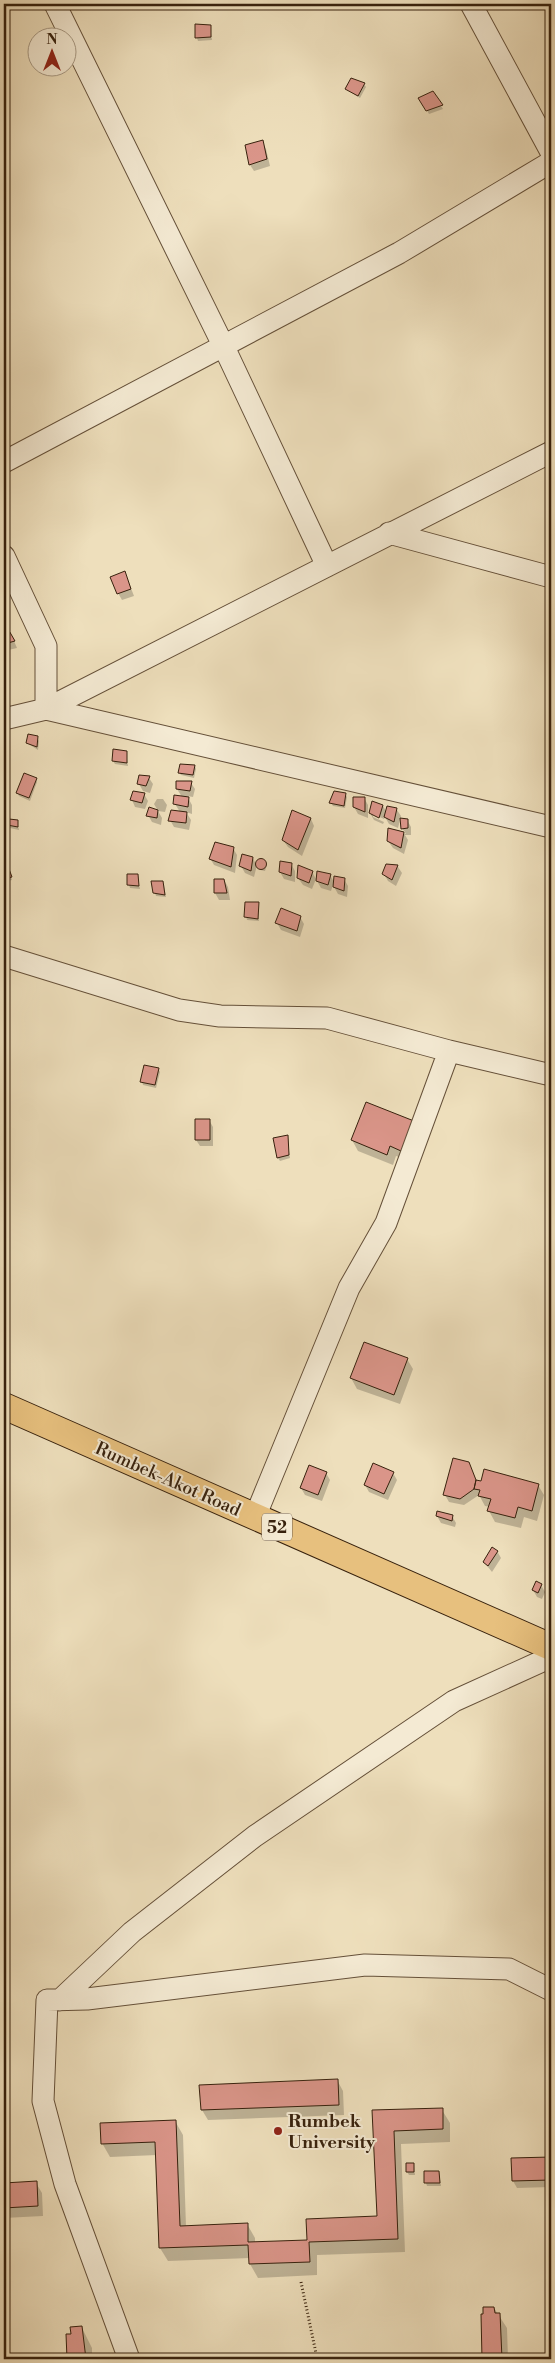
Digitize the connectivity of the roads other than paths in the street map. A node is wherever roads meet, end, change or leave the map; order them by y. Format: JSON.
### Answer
{"nodes":[{"id":1,"x":55,"y":4,"type":"edge"},
{"id":2,"x":471,"y":4,"type":"edge"},
{"id":3,"x":551,"y":152,"type":"edge"},
{"id":4,"x":551,"y":162,"type":"edge"},
{"id":5,"x":224,"y":347,"type":"junction"},
{"id":6,"x":551,"y":452,"type":"edge"},
{"id":7,"x":4,"y":462,"type":"edge"},
{"id":8,"x":389,"y":533,"type":"junction"},
{"id":9,"x":4,"y":556,"type":"edge"},
{"id":10,"x":327,"y":566,"type":"junction"},
{"id":11,"x":551,"y":577,"type":"edge"},
{"id":12,"x":46,"y":709,"type":"junction"},
{"id":13,"x":4,"y":719,"type":"edge"},
{"id":14,"x":551,"y":827,"type":"edge"},
{"id":15,"x":4,"y":956,"type":"edge"},
{"id":16,"x":448,"y":1051,"type":"junction"},
{"id":17,"x":551,"y":1075,"type":"edge"},
{"id":18,"x":4,"y":1406,"type":"edge"},
{"id":19,"x":255,"y":1517,"type":"junction"},
{"id":20,"x":551,"y":1647,"type":"edge"},
{"id":21,"x":551,"y":1657,"type":"edge"},
{"id":22,"x":551,"y":1990,"type":"edge"},
{"id":23,"x":60,"y":2000,"type":"junction"},
{"id":24,"x":129,"y":2359,"type":"edge"}],
"edges":[{"from":1,"to":5,"type":"street"},
{"from":2,"to":3,"type":"street"},
{"from":4,"to":5,"type":"street"},
{"from":5,"to":7,"type":"street"},
{"from":5,"to":10,"type":"street"},
{"from":6,"to":8,"type":"street"},
{"from":8,"to":10,"type":"street"},
{"from":8,"to":11,"type":"street"},
{"from":9,"to":12,"type":"street"},
{"from":10,"to":12,"type":"street"},
{"from":12,"to":13,"type":"street"},
{"from":12,"to":14,"type":"street"},
{"from":15,"to":16,"type":"street"},
{"from":16,"to":17,"type":"street"},
{"from":16,"to":19,"type":"street"},
{"from":18,"to":19,"type":"main road","name":"Rumbek-Akot Road","number":"52"},
{"from":19,"to":20,"type":"main road","name":"Rumbek-Akot Road","number":"52"},
{"from":21,"to":23,"type":"street"},
{"from":22,"to":23,"type":"street"},
{"from":23,"to":24,"type":"street"}]}
